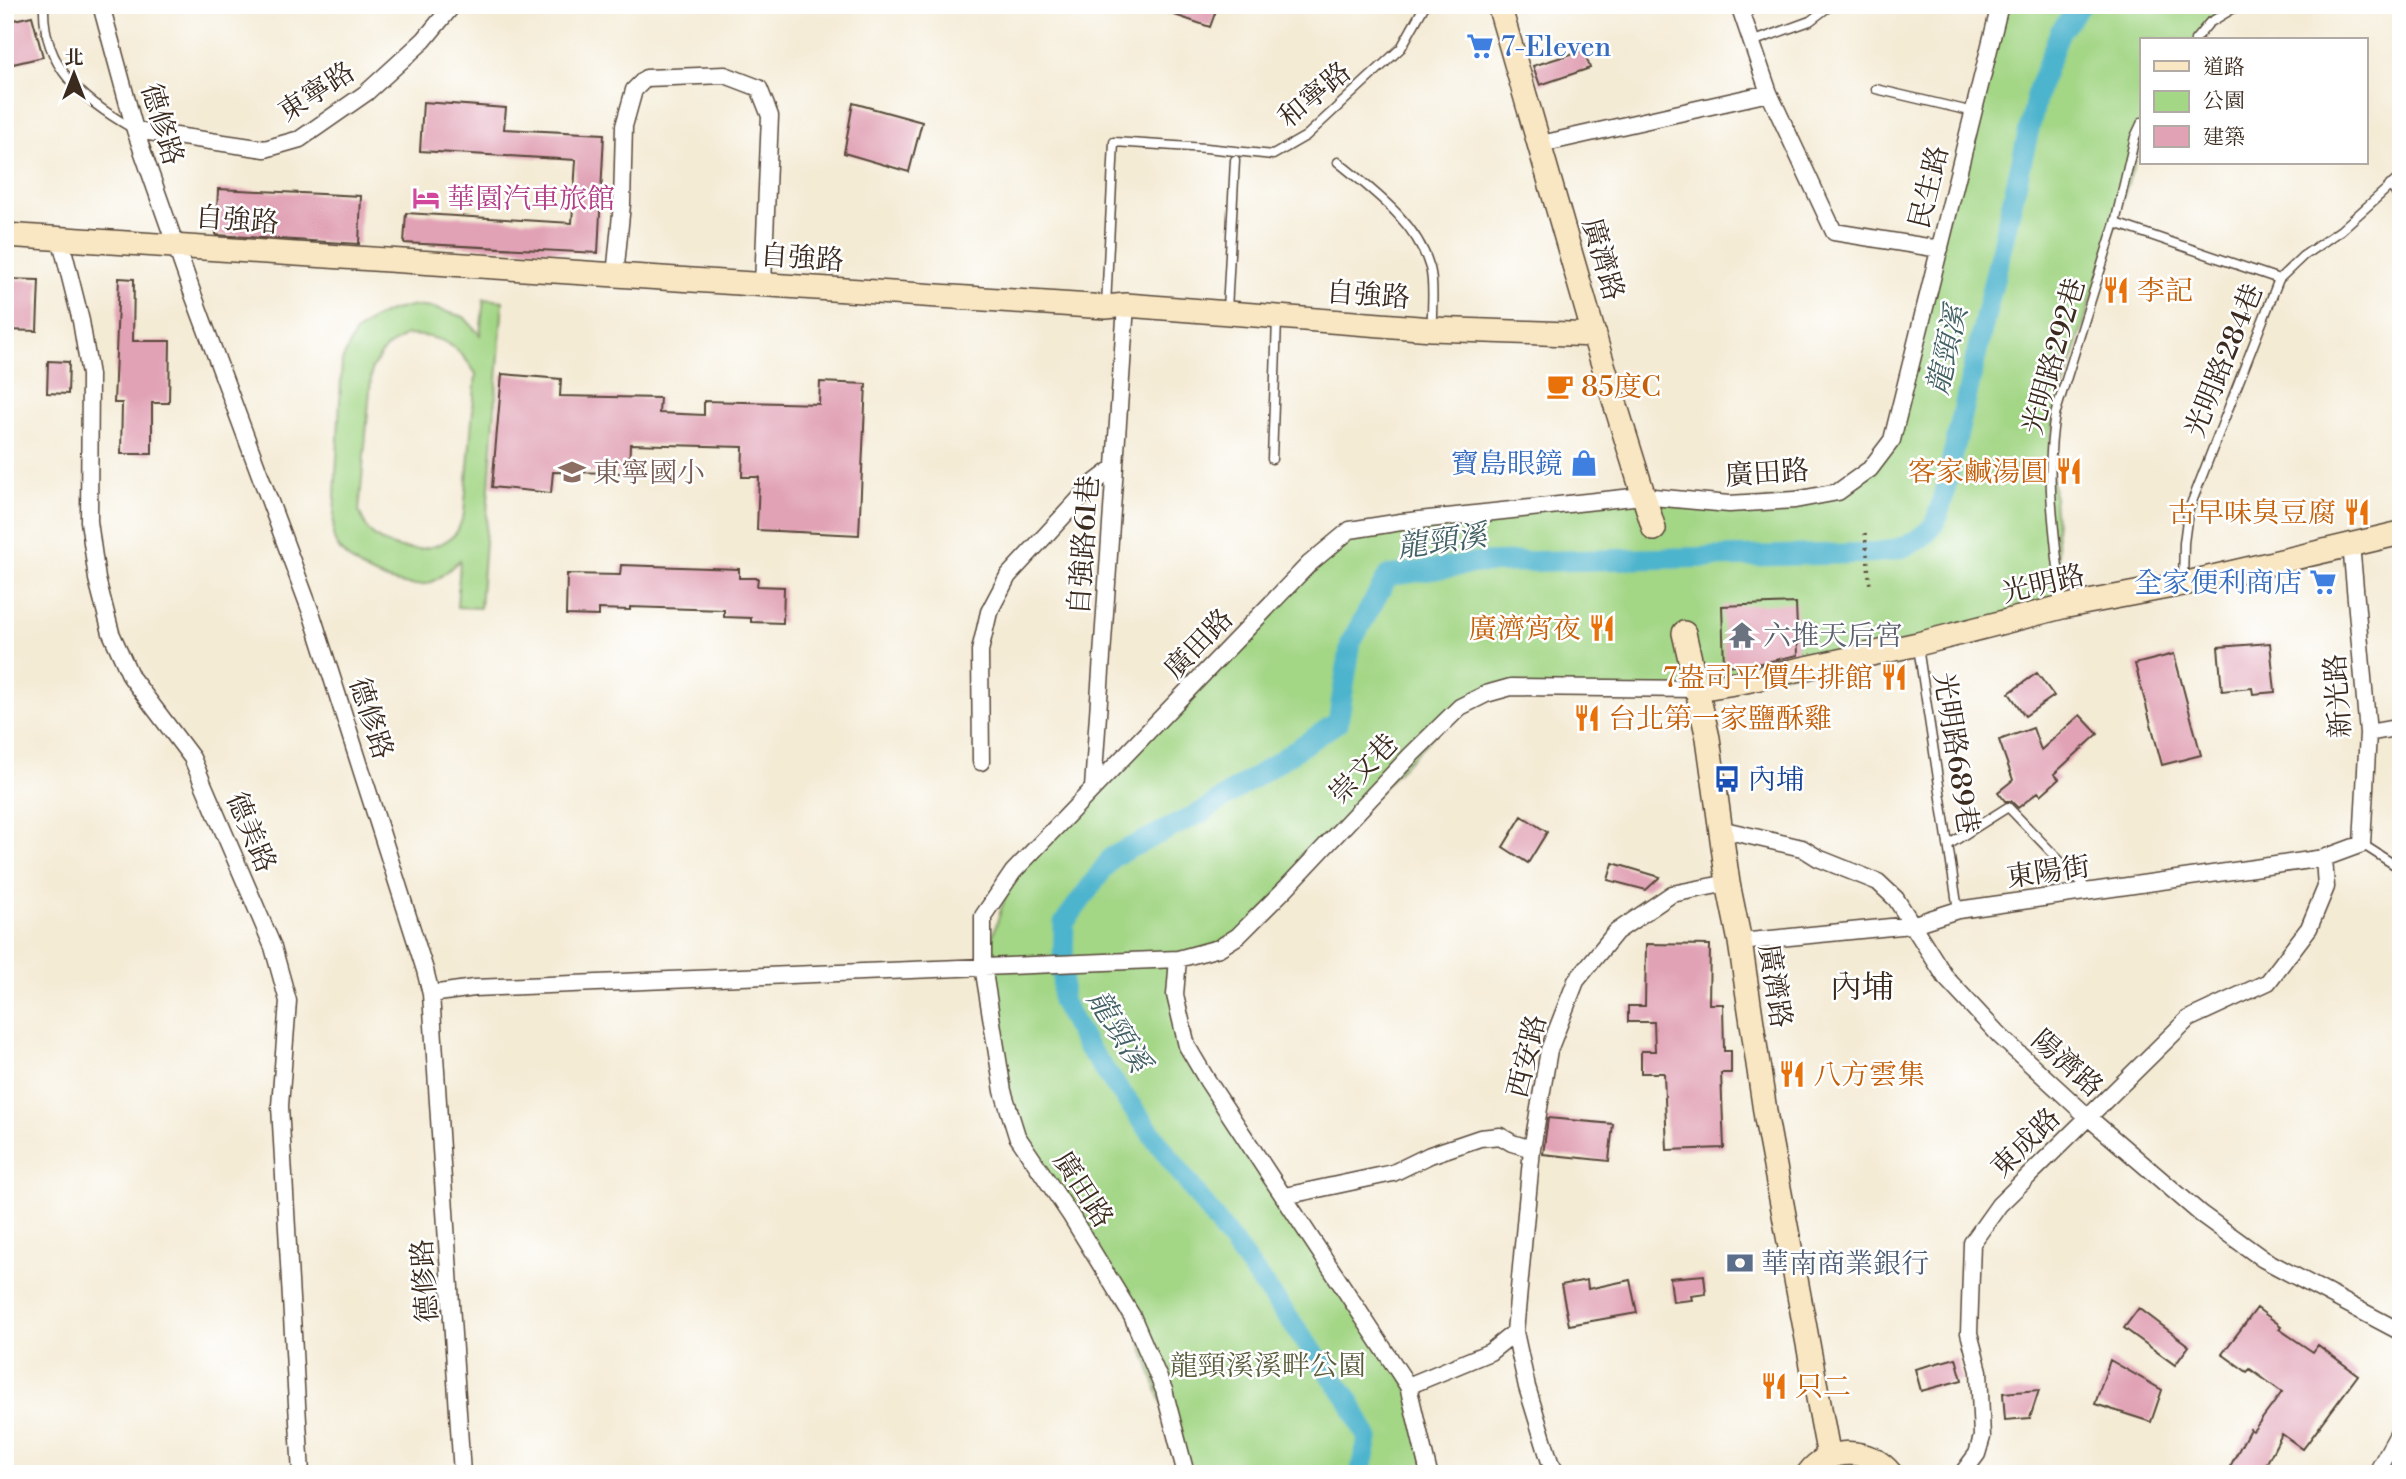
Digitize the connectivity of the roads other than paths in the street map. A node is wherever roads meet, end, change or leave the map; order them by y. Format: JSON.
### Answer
{"nodes":[{"id":1,"x":44,"y":5,"type":"edge"},
{"id":2,"x":101,"y":5,"type":"edge"},
{"id":3,"x":453,"y":5,"type":"edge"},
{"id":4,"x":1425,"y":5,"type":"edge"},
{"id":5,"x":1499,"y":5,"type":"edge"},
{"id":6,"x":1739,"y":5,"type":"edge"},
{"id":7,"x":1831,"y":5,"type":"edge"},
{"id":8,"x":2000,"y":5,"type":"edge"},
{"id":9,"x":2239,"y":5,"type":"edge"},
{"id":10,"x":2196,"y":38,"type":"edge"},
{"id":11,"x":1751,"y":42,"type":"junction"},
{"id":12,"x":1876,"y":89,"type":"dead end"},
{"id":13,"x":1769,"y":93,"type":"junction"},
{"id":14,"x":1973,"y":112,"type":"junction"},
{"id":15,"x":2140,"y":126,"type":"edge"},
{"id":16,"x":135,"y":130,"type":"junction"},
{"id":17,"x":1541,"y":144,"type":"junction"},
{"id":18,"x":1235,"y":160,"type":"dead end"},
{"id":19,"x":1338,"y":162,"type":"dead end"},
{"id":20,"x":2401,"y":176,"type":"edge"},
{"id":21,"x":2390,"y":185,"type":"junction"},
{"id":22,"x":2401,"y":201,"type":"edge"},
{"id":23,"x":2115,"y":223,"type":"junction"},
{"id":24,"x":5,"y":235,"type":"edge"},
{"id":25,"x":60,"y":237,"type":"junction"},
{"id":26,"x":176,"y":244,"type":"junction"},
{"id":27,"x":1940,"y":249,"type":"junction"},
{"id":28,"x":615,"y":276,"type":"junction"},
{"id":29,"x":2279,"y":279,"type":"junction"},
{"id":30,"x":763,"y":284,"type":"junction"},
{"id":31,"x":1116,"y":306,"type":"junction"},
{"id":32,"x":1227,"y":313,"type":"junction"},
{"id":33,"x":1278,"y":317,"type":"junction"},
{"id":34,"x":1432,"y":329,"type":"junction"},
{"id":35,"x":1595,"y":335,"type":"junction"},
{"id":36,"x":1272,"y":459,"type":"dead end"},
{"id":37,"x":1115,"y":467,"type":"junction"},
{"id":38,"x":1642,"y":496,"type":"junction"},
{"id":39,"x":1654,"y":529,"type":"dead end"},
{"id":40,"x":2401,"y":533,"type":"edge"},
{"id":41,"x":2351,"y":544,"type":"junction"},
{"id":42,"x":2183,"y":584,"type":"junction"},
{"id":43,"x":2062,"y":607,"type":"junction"},
{"id":44,"x":1684,"y":633,"type":"dead end"},
{"id":45,"x":1918,"y":644,"type":"junction"},
{"id":46,"x":1698,"y":689,"type":"junction"},
{"id":47,"x":2401,"y":727,"type":"edge"},
{"id":48,"x":2368,"y":733,"type":"junction"},
{"id":49,"x":981,"y":762,"type":"dead end"},
{"id":50,"x":1093,"y":788,"type":"junction"},
{"id":51,"x":1720,"y":829,"type":"junction"},
{"id":52,"x":2362,"y":844,"type":"junction"},
{"id":53,"x":1948,"y":845,"type":"junction"},
{"id":54,"x":2324,"y":858,"type":"junction"},
{"id":55,"x":2401,"y":869,"type":"edge"},
{"id":56,"x":1728,"y":883,"type":"junction"},
{"id":57,"x":2090,"y":891,"type":"junction"},
{"id":58,"x":1958,"y":910,"type":"junction"},
{"id":59,"x":1911,"y":925,"type":"junction"},
{"id":60,"x":1740,"y":942,"type":"junction"},
{"id":61,"x":1178,"y":959,"type":"junction"},
{"id":62,"x":983,"y":966,"type":"junction"},
{"id":63,"x":431,"y":994,"type":"junction"},
{"id":64,"x":2088,"y":1117,"type":"junction"},
{"id":65,"x":1532,"y":1149,"type":"junction"},
{"id":66,"x":1285,"y":1196,"type":"junction"},
{"id":67,"x":1515,"y":1332,"type":"junction"},
{"id":68,"x":2401,"y":1332,"type":"edge"},
{"id":69,"x":1408,"y":1386,"type":"junction"},
{"id":70,"x":2401,"y":1429,"type":"edge"},
{"id":71,"x":1829,"y":1457,"type":"junction"},
{"id":72,"x":301,"y":1474,"type":"edge"},
{"id":73,"x":463,"y":1474,"type":"edge"},
{"id":74,"x":1186,"y":1474,"type":"edge"},
{"id":75,"x":1429,"y":1474,"type":"edge"},
{"id":76,"x":1557,"y":1474,"type":"edge"},
{"id":77,"x":1808,"y":1474,"type":"edge"},
{"id":78,"x":1891,"y":1474,"type":"edge"},
{"id":79,"x":1962,"y":1474,"type":"edge"},
{"id":80,"x":2376,"y":1474,"type":"edge"}],
"edges":[{"from":1,"to":16,"type":"lane"},
{"from":2,"to":16,"type":"street","name":"德修路"},
{"from":3,"to":16,"type":"street","name":"東寧路"},
{"from":4,"to":31,"type":"lane","name":"和寧路"},
{"from":5,"to":17,"type":"main road","name":"廣濟路"},
{"from":6,"to":11,"type":"street","name":"民生路"},
{"from":7,"to":11,"type":"lane"},
{"from":8,"to":14,"type":"street","name":"民生路"},
{"from":9,"to":10,"type":"lane"},
{"from":11,"to":13,"type":"street","name":"民生路"},
{"from":12,"to":14,"type":"lane"},
{"from":13,"to":17,"type":"street"},
{"from":13,"to":27,"type":"street","name":"民生路"},
{"from":14,"to":27,"type":"street","name":"民生路"},
{"from":15,"to":23,"type":"lane","name":"光明路292巷"},
{"from":16,"to":26,"type":"street","name":"德修路"},
{"from":17,"to":35,"type":"main road","name":"廣濟路"},
{"from":18,"to":32,"type":"lane"},
{"from":19,"to":34,"type":"lane"},
{"from":20,"to":21,"type":"lane"},
{"from":21,"to":22,"type":"lane"},
{"from":21,"to":29,"type":"lane"},
{"from":23,"to":29,"type":"lane","name":"光明路284巷"},
{"from":23,"to":43,"type":"lane","name":"光明路292巷"},
{"from":24,"to":25,"type":"main road","name":"自強路"},
{"from":25,"to":26,"type":"main road","name":"自強路"},
{"from":25,"to":72,"type":"street","name":"德美路"},
{"from":26,"to":28,"type":"main road","name":"自強路"},
{"from":26,"to":63,"type":"street","name":"德修路"},
{"from":27,"to":38,"type":"street","name":"廣田路"},
{"from":28,"to":30,"type":"main road","name":"自強路"},
{"from":28,"to":30,"type":"street"},
{"from":29,"to":42,"type":"lane","name":"光明路284巷"},
{"from":30,"to":31,"type":"main road","name":"自強路"},
{"from":31,"to":32,"type":"main road","name":"自強路"},
{"from":31,"to":37,"type":"street","name":"自強路61巷"},
{"from":32,"to":33,"type":"main road","name":"自強路"},
{"from":33,"to":34,"type":"main road","name":"自強路"},
{"from":33,"to":36,"type":"lane"},
{"from":34,"to":35,"type":"main road","name":"自強路"},
{"from":35,"to":38,"type":"main road","name":"廣濟路"},
{"from":37,"to":49,"type":"street"},
{"from":37,"to":50,"type":"street","name":"自強路61巷"},
{"from":38,"to":39,"type":"main road","name":"廣濟路"},
{"from":38,"to":50,"type":"street","name":"廣田路"},
{"from":40,"to":41,"type":"main road","name":"光明路"},
{"from":41,"to":42,"type":"main road","name":"光明路"},
{"from":41,"to":48,"type":"street","name":"新光路"},
{"from":42,"to":43,"type":"main road","name":"光明路"},
{"from":43,"to":45,"type":"main road","name":"光明路"},
{"from":44,"to":46,"type":"main road","name":"廣濟路"},
{"from":45,"to":46,"type":"main road","name":"光明路"},
{"from":45,"to":53,"type":"lane","name":"光明路689巷"},
{"from":46,"to":51,"type":"main road","name":"廣濟路"},
{"from":46,"to":61,"type":"street","name":"崇文巷"},
{"from":47,"to":48,"type":"street"},
{"from":48,"to":52,"type":"street","name":"新光路"},
{"from":50,"to":62,"type":"street","name":"廣田路"},
{"from":51,"to":56,"type":"main road","name":"廣濟路"},
{"from":51,"to":59,"type":"street","name":"陽濟路"},
{"from":52,"to":54,"type":"street","name":"東陽街"},
{"from":52,"to":55,"type":"lane"},
{"from":53,"to":57,"type":"lane"},
{"from":53,"to":58,"type":"lane","name":"光明路689巷"},
{"from":54,"to":57,"type":"street","name":"東陽街"},
{"from":54,"to":64,"type":"street","name":"東成路"},
{"from":56,"to":60,"type":"main road","name":"廣濟路"},
{"from":56,"to":65,"type":"street","name":"西安路"},
{"from":57,"to":58,"type":"street","name":"東陽街"},
{"from":58,"to":59,"type":"street","name":"東陽街"},
{"from":59,"to":60,"type":"street","name":"東陽街"},
{"from":59,"to":64,"type":"street","name":"陽濟路"},
{"from":60,"to":71,"type":"main road","name":"廣濟路"},
{"from":61,"to":62,"type":"street","name":"崇文巷"},
{"from":61,"to":66,"type":"street"},
{"from":62,"to":63,"type":"street","name":"崇文巷"},
{"from":62,"to":74,"type":"street","name":"廣田路"},
{"from":63,"to":73,"type":"street","name":"德修路"},
{"from":64,"to":68,"type":"street","name":"陽濟路"},
{"from":64,"to":79,"type":"street","name":"東成路"},
{"from":65,"to":66,"type":"street"},
{"from":65,"to":67,"type":"street","name":"西安路"},
{"from":66,"to":69,"type":"street"},
{"from":67,"to":69,"type":"street"},
{"from":67,"to":76,"type":"street","name":"西安路"},
{"from":69,"to":75,"type":"street"},
{"from":70,"to":80,"type":"street"},
{"from":71,"to":77,"type":"main road"},
{"from":71,"to":78,"type":"main road"}]}
